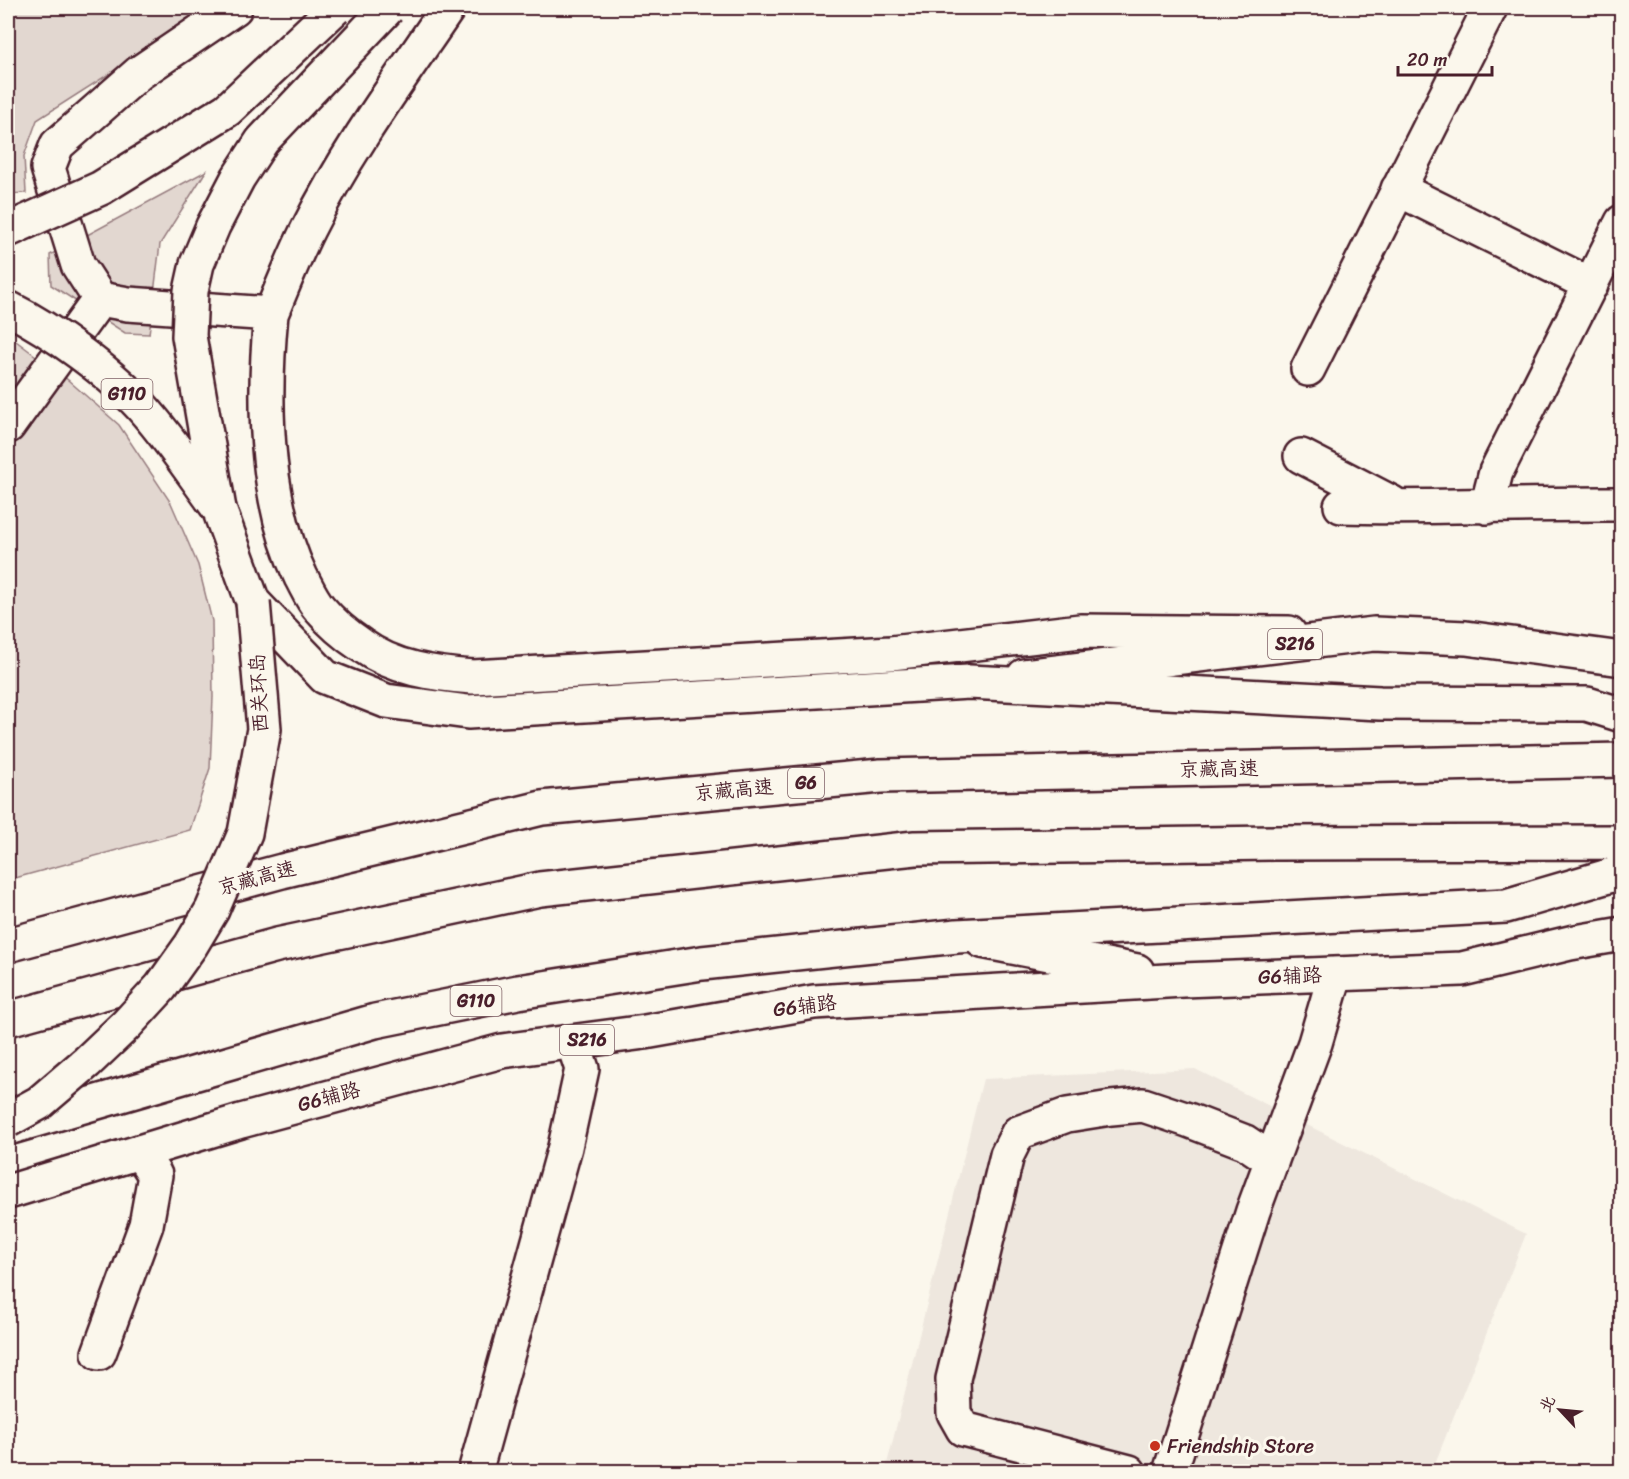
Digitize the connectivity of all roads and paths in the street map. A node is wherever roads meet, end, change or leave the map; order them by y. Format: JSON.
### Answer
{"nodes":[{"id":1,"x":235,"y":8,"type":"edge"},
{"id":2,"x":334,"y":8,"type":"edge"},
{"id":3,"x":388,"y":8,"type":"edge"},
{"id":4,"x":448,"y":8,"type":"edge"},
{"id":5,"x":1490,"y":8,"type":"edge"},
{"id":6,"x":1398,"y":189,"type":"junction"},
{"id":7,"x":1622,"y":222,"type":"edge"},
{"id":8,"x":8,"y":230,"type":"edge"},
{"id":9,"x":1590,"y":285,"type":"junction"},
{"id":10,"x":100,"y":299,"type":"junction"},
{"id":11,"x":8,"y":308,"type":"edge"},
{"id":12,"x":271,"y":314,"type":"junction"},
{"id":13,"x":1308,"y":369,"type":"dead end"},
{"id":14,"x":8,"y":426,"type":"edge"},
{"id":15,"x":1300,"y":456,"type":"dead end"},
{"id":16,"x":1622,"y":504,"type":"edge"},
{"id":17,"x":1341,"y":506,"type":"dead end"},
{"id":18,"x":1487,"y":507,"type":"junction"},
{"id":19,"x":1402,"y":508,"type":"junction"},
{"id":20,"x":219,"y":509,"type":"junction"},
{"id":21,"x":253,"y":602,"type":"junction"},
{"id":22,"x":1374,"y":634,"type":"junction"},
{"id":23,"x":1622,"y":660,"type":"edge"},
{"id":24,"x":969,"y":682,"type":"junction"},
{"id":25,"x":1622,"y":715,"type":"edge"},
{"id":26,"x":1622,"y":760,"type":"edge"},
{"id":27,"x":1622,"y":842,"type":"edge"},
{"id":28,"x":1622,"y":872,"type":"edge"},
{"id":29,"x":1622,"y":934,"type":"edge"},
{"id":30,"x":957,"y":936,"type":"junction"},
{"id":31,"x":8,"y":945,"type":"edge"},
{"id":32,"x":1335,"y":975,"type":"junction"},
{"id":33,"x":1183,"y":980,"type":"junction"},
{"id":34,"x":8,"y":1019,"type":"edge"},
{"id":35,"x":573,"y":1042,"type":"junction"},
{"id":36,"x":8,"y":1120,"type":"edge"},
{"id":37,"x":8,"y":1128,"type":"edge"},
{"id":38,"x":140,"y":1152,"type":"junction"},
{"id":39,"x":1272,"y":1160,"type":"junction"},
{"id":40,"x":8,"y":1192,"type":"edge"},
{"id":41,"x":99,"y":1353,"type":"dead end"},
{"id":42,"x":475,"y":1472,"type":"edge"},
{"id":43,"x":1129,"y":1472,"type":"edge"},
{"id":44,"x":1170,"y":1472,"type":"edge"}],
"edges":[{"from":1,"to":10,"type":"main road"},
{"from":2,"to":8,"type":"main road","bridge":true},
{"from":3,"to":20,"type":"main road","bridge":true},
{"from":4,"to":12,"type":"main road"},
{"from":5,"to":6,"type":"main road"},
{"from":6,"to":9,"type":"main road"},
{"from":6,"to":13,"type":"main road"},
{"from":7,"to":9,"type":"main road"},
{"from":9,"to":18,"type":"main road"},
{"from":10,"to":12,"type":"main road"},
{"from":10,"to":14,"type":"main road"},
{"from":11,"to":20,"type":"main road","name":"西关环岛","number":"G110","bridge":true},
{"from":12,"to":22,"type":"main road"},
{"from":15,"to":19,"type":"main road"},
{"from":16,"to":18,"type":"main road"},
{"from":17,"to":19,"type":"main road"},
{"from":18,"to":19,"type":"main road"},
{"from":20,"to":21,"type":"main road","name":"西关环岛","number":"G110"},
{"from":21,"to":24,"type":"main road","number":"G110"},
{"from":21,"to":36,"type":"main road","name":"西关环岛","bridge":true},
{"from":22,"to":23,"type":"main road","number":"S216"},
{"from":22,"to":24,"type":"main road","number":"S216"},
{"from":24,"to":25,"type":"main road"},
{"from":26,"to":31,"type":"main road","name":"京藏高速","number":"G6"},
{"from":27,"to":34,"type":"main road"},
{"from":28,"to":30,"type":"main road"},
{"from":29,"to":32,"type":"main road","name":"G6辅路","number":"S216"},
{"from":30,"to":33,"type":"main road"},
{"from":30,"to":37,"type":"main road","number":"G110"},
{"from":32,"to":33,"type":"main road","name":"G6辅路","number":"S216"},
{"from":32,"to":39,"type":"main road"},
{"from":33,"to":35,"type":"main road","name":"G6辅路","number":"S216"},
{"from":35,"to":38,"type":"main road","name":"G6辅路","number":"S216"},
{"from":35,"to":42,"type":"main road"},
{"from":38,"to":40,"type":"main road","name":"G6辅路","number":"S216"},
{"from":38,"to":41,"type":"main road"},
{"from":39,"to":43,"type":"main road"},
{"from":39,"to":44,"type":"main road"}]}
